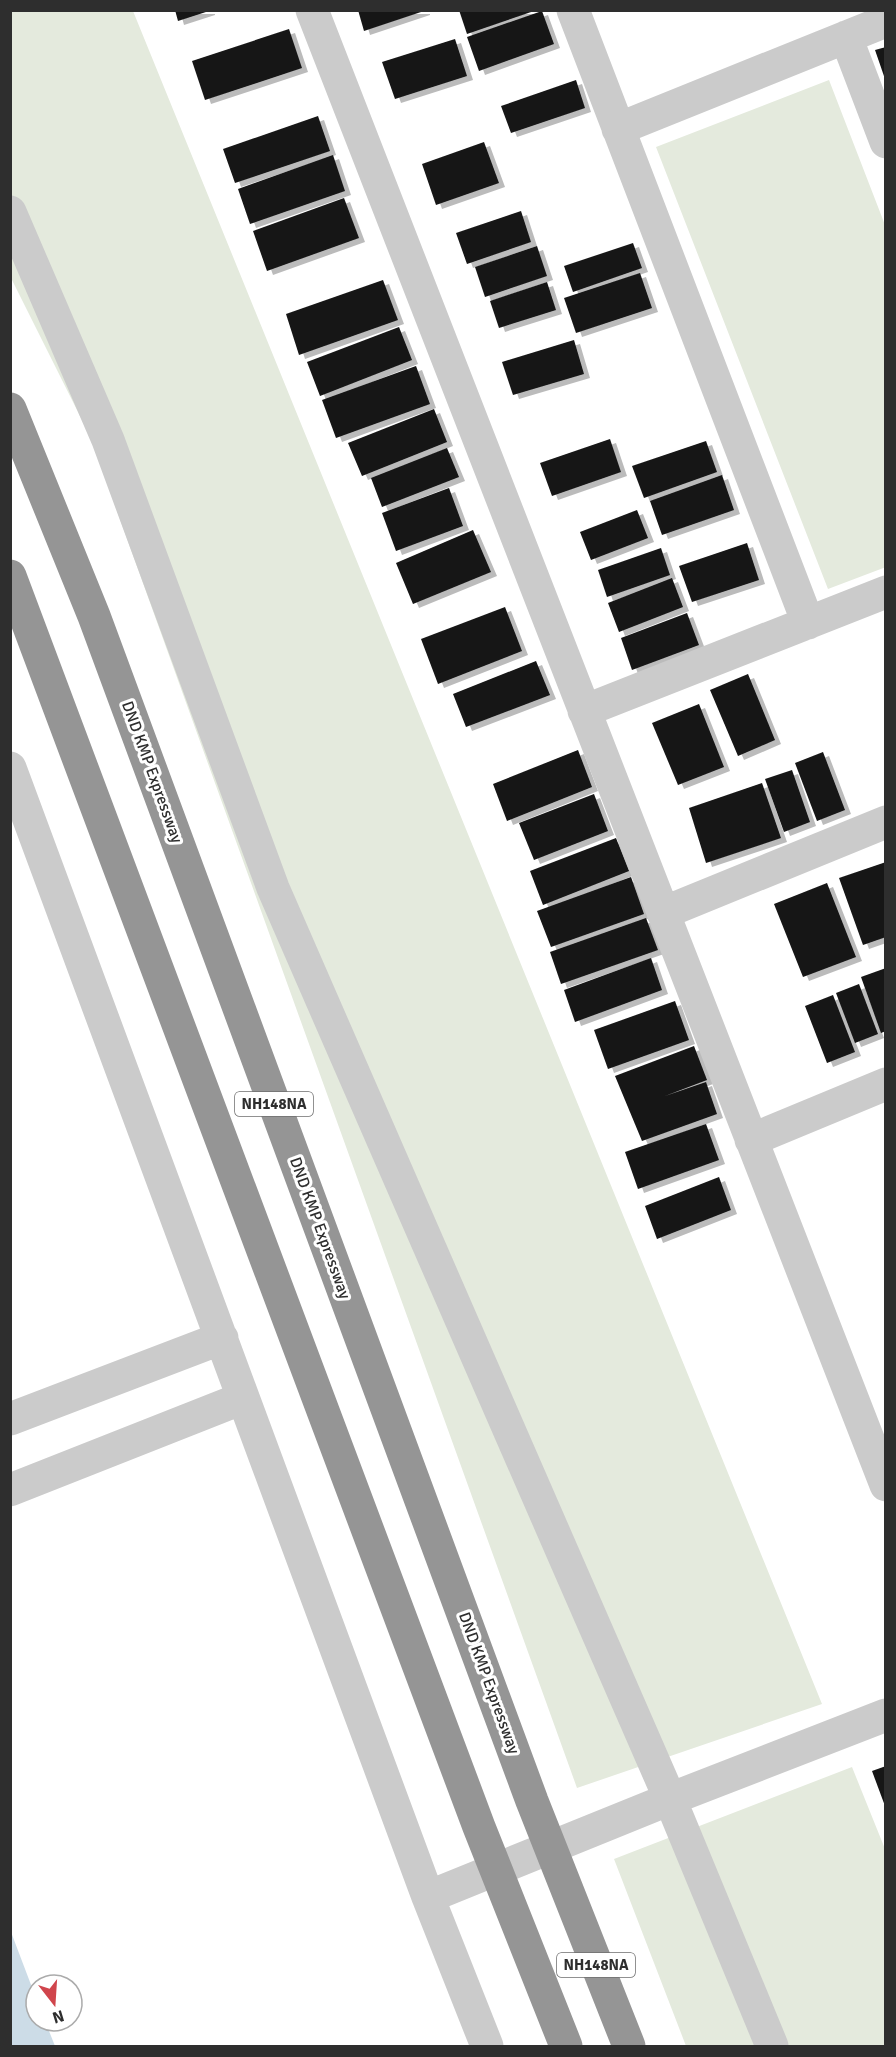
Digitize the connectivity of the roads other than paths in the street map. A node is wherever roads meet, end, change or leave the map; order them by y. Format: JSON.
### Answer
{"nodes":[{"id":1,"x":312,"y":10,"type":"edge"},
{"id":2,"x":573,"y":10,"type":"edge"},
{"id":3,"x":885,"y":21,"type":"edge"},
{"id":4,"x":846,"y":37,"type":"junction"},
{"id":5,"x":618,"y":129,"type":"junction"},
{"id":6,"x":885,"y":142,"type":"edge"},
{"id":7,"x":10,"y":212,"type":"edge"},
{"id":8,"x":10,"y":409,"type":"edge"},
{"id":9,"x":10,"y":576,"type":"edge"},
{"id":10,"x":885,"y":592,"type":"edge"},
{"id":11,"x":808,"y":622,"type":"junction"},
{"id":12,"x":585,"y":711,"type":"junction"},
{"id":13,"x":10,"y":768,"type":"edge"},
{"id":14,"x":885,"y":822,"type":"edge"},
{"id":15,"x":663,"y":913,"type":"junction"},
{"id":16,"x":885,"y":1084,"type":"edge"},
{"id":17,"x":751,"y":1140,"type":"junction"},
{"id":18,"x":222,"y":1338,"type":"junction"},
{"id":19,"x":243,"y":1398,"type":"junction"},
{"id":20,"x":10,"y":1419,"type":"edge"},
{"id":21,"x":875,"y":1427,"type":"edge"},
{"id":22,"x":885,"y":1485,"type":"edge"},
{"id":23,"x":10,"y":1490,"type":"edge"},
{"id":24,"x":885,"y":1715,"type":"edge"},
{"id":25,"x":670,"y":1799,"type":"junction"},
{"id":26,"x":428,"y":1897,"type":"junction"},
{"id":27,"x":487,"y":2046,"type":"edge"},
{"id":28,"x":566,"y":2046,"type":"edge"},
{"id":29,"x":629,"y":2046,"type":"edge"},
{"id":30,"x":772,"y":2046,"type":"edge"}],
"edges":[{"from":1,"to":12,"type":"street"},
{"from":2,"to":5,"type":"street"},
{"from":3,"to":4,"type":"street"},
{"from":4,"to":5,"type":"street"},
{"from":4,"to":6,"type":"street"},
{"from":5,"to":11,"type":"street"},
{"from":7,"to":25,"type":"street"},
{"from":8,"to":29,"type":"highway","name":"DND KMP Expressway","number":"NH148NA"},
{"from":9,"to":28,"type":"highway","number":"NH148NA"},
{"from":10,"to":11,"type":"street"},
{"from":11,"to":12,"type":"street"},
{"from":12,"to":15,"type":"street"},
{"from":13,"to":18,"type":"street"},
{"from":14,"to":15,"type":"street"},
{"from":15,"to":17,"type":"street"},
{"from":16,"to":17,"type":"street"},
{"from":17,"to":21,"type":"street"},
{"from":18,"to":19,"type":"street"},
{"from":18,"to":20,"type":"street"},
{"from":19,"to":23,"type":"street"},
{"from":19,"to":26,"type":"street"},
{"from":21,"to":22,"type":"street"},
{"from":24,"to":25,"type":"street"},
{"from":25,"to":26,"type":"street"},
{"from":25,"to":30,"type":"street"},
{"from":26,"to":27,"type":"street"}]}
